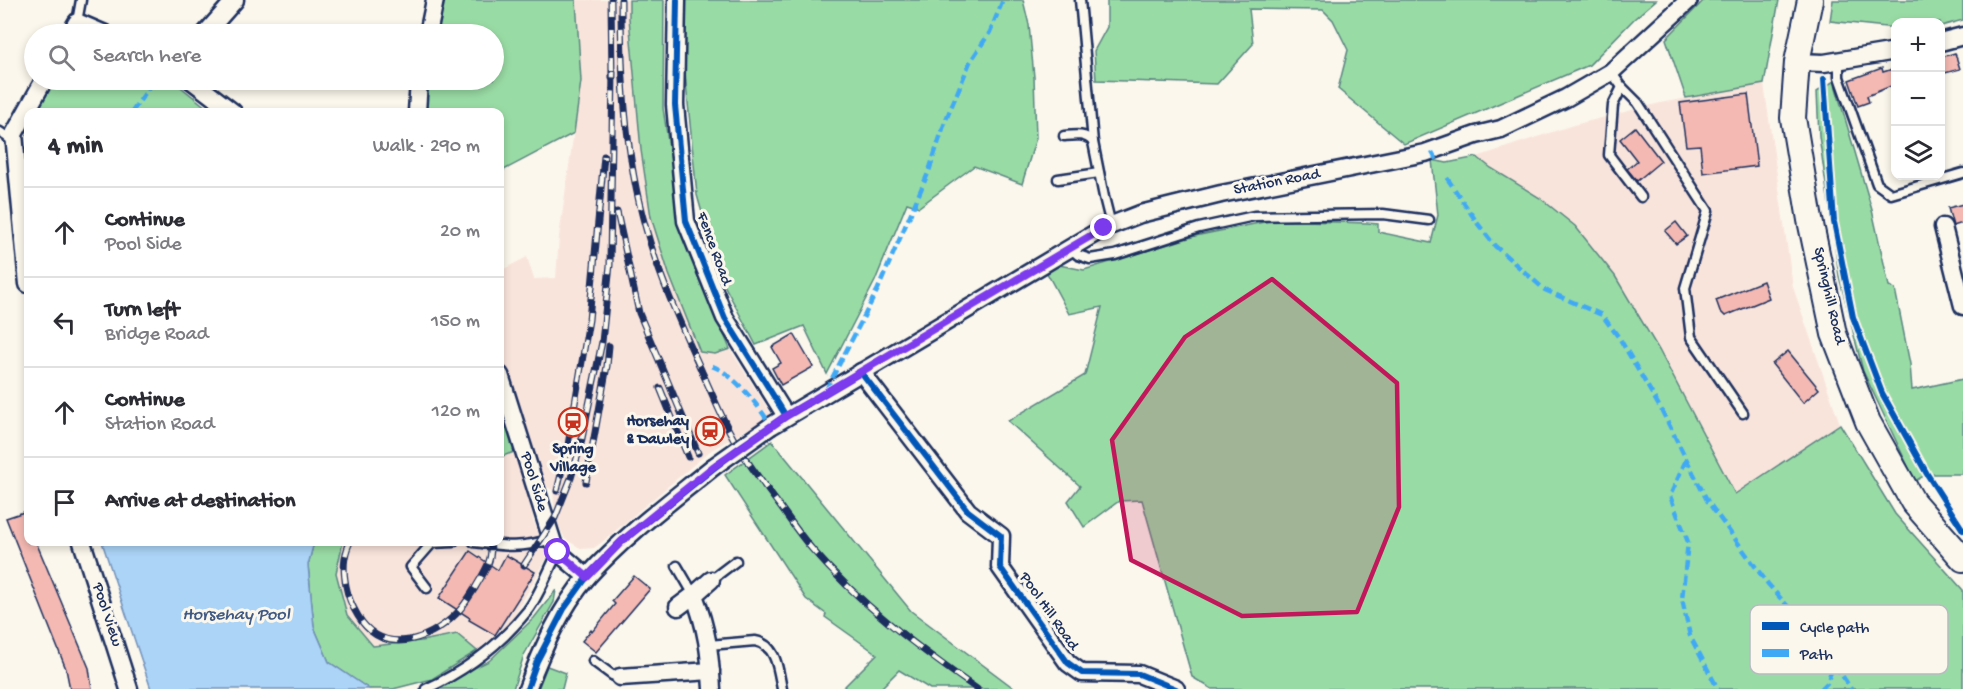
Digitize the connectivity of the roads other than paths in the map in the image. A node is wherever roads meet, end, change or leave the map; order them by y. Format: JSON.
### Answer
{"nodes":[{"id":1,"x":81,"y":0,"type":"edge"},
{"id":2,"x":235,"y":0,"type":"edge"},
{"id":3,"x":435,"y":0,"type":"edge"},
{"id":4,"x":677,"y":0,"type":"edge"},
{"id":5,"x":1080,"y":0,"type":"edge"},
{"id":6,"x":1689,"y":0,"type":"edge"},
{"id":7,"x":1810,"y":0,"type":"edge"},
{"id":8,"x":74,"y":24,"type":"edge"},
{"id":9,"x":214,"y":24,"type":"edge"},
{"id":10,"x":430,"y":24,"type":"edge"},
{"id":11,"x":1963,"y":36,"type":"edge"},
{"id":12,"x":1945,"y":41,"type":"edge"},
{"id":13,"x":1891,"y":52,"type":"edge"},
{"id":14,"x":1839,"y":61,"type":"junction"},
{"id":15,"x":1797,"y":62,"type":"junction"},
{"id":16,"x":1611,"y":72,"type":"junction"},
{"id":17,"x":1622,"y":87,"type":"junction"},
{"id":18,"x":38,"y":90,"type":"edge"},
{"id":19,"x":204,"y":90,"type":"edge"},
{"id":20,"x":418,"y":90,"type":"edge"},
{"id":21,"x":28,"y":108,"type":"edge"},
{"id":22,"x":228,"y":108,"type":"edge"},
{"id":23,"x":417,"y":108,"type":"edge"},
{"id":24,"x":24,"y":116,"type":"edge"},
{"id":25,"x":0,"y":132,"type":"edge"},
{"id":26,"x":1064,"y":136,"type":"dead end"},
{"id":27,"x":14,"y":142,"type":"junction"},
{"id":28,"x":1093,"y":142,"type":"junction"},
{"id":29,"x":1099,"y":173,"type":"junction"},
{"id":30,"x":1963,"y":174,"type":"edge"},
{"id":31,"x":1058,"y":179,"type":"dead end"},
{"id":32,"x":1641,"y":197,"type":"dead end"},
{"id":33,"x":1429,"y":220,"type":"dead end"},
{"id":34,"x":1111,"y":225,"type":"junction"},
{"id":35,"x":1943,"y":227,"type":"dead end"},
{"id":36,"x":1955,"y":242,"type":"edge"},
{"id":37,"x":24,"y":243,"type":"edge"},
{"id":38,"x":1070,"y":248,"type":"junction"},
{"id":39,"x":1963,"y":306,"type":"edge"},
{"id":40,"x":861,"y":372,"type":"junction"},
{"id":41,"x":504,"y":388,"type":"edge"},
{"id":42,"x":1743,"y":413,"type":"dead end"},
{"id":43,"x":786,"y":416,"type":"junction"},
{"id":44,"x":504,"y":545,"type":"edge"},
{"id":45,"x":554,"y":545,"type":"junction"},
{"id":46,"x":83,"y":546,"type":"edge"},
{"id":47,"x":429,"y":546,"type":"edge"},
{"id":48,"x":1963,"y":559,"type":"edge"},
{"id":49,"x":736,"y":561,"type":"dead end"},
{"id":50,"x":677,"y":566,"type":"dead end"},
{"id":51,"x":587,"y":577,"type":"junction"},
{"id":52,"x":711,"y":579,"type":"joint"},
{"id":53,"x":427,"y":588,"type":"dead end"},
{"id":54,"x":694,"y":595,"type":"junction"},
{"id":55,"x":678,"y":607,"type":"dead end"},
{"id":56,"x":709,"y":645,"type":"junction"},
{"id":57,"x":593,"y":661,"type":"dead end"},
{"id":58,"x":711,"y":671,"type":"junction"},
{"id":59,"x":630,"y":681,"type":"edge"},
{"id":60,"x":129,"y":689,"type":"edge"},
{"id":61,"x":426,"y":689,"type":"edge"},
{"id":62,"x":527,"y":689,"type":"edge"},
{"id":63,"x":712,"y":689,"type":"edge"},
{"id":64,"x":782,"y":689,"type":"edge"},
{"id":65,"x":1176,"y":689,"type":"edge"}],
"edges":[{"from":1,"to":8,"type":"lane"},
{"from":2,"to":9,"type":"street"},
{"from":3,"to":10,"type":"street"},
{"from":4,"to":43,"type":"street","name":"Fence Road"},
{"from":5,"to":28,"type":"lane"},
{"from":6,"to":16,"type":"street","name":"Station Road"},
{"from":7,"to":15,"type":"main road","name":"Springhill Road"},
{"from":11,"to":12,"type":"street"},
{"from":13,"to":14,"type":"street"},
{"from":14,"to":15,"type":"street"},
{"from":14,"to":30,"type":"lane"},
{"from":15,"to":48,"type":"main road","name":"Springhill Road"},
{"from":16,"to":17,"type":"lane"},
{"from":16,"to":34,"type":"street","name":"Station Road"},
{"from":17,"to":32,"type":"lane"},
{"from":17,"to":42,"type":"lane"},
{"from":18,"to":21,"type":"street"},
{"from":19,"to":22,"type":"street"},
{"from":20,"to":23,"type":"street"},
{"from":24,"to":27,"type":"street"},
{"from":25,"to":27,"type":"lane"},
{"from":26,"to":28,"type":"lane"},
{"from":27,"to":37,"type":"street"},
{"from":28,"to":29,"type":"lane"},
{"from":29,"to":31,"type":"lane"},
{"from":29,"to":34,"type":"lane"},
{"from":33,"to":38,"type":"lane"},
{"from":34,"to":38,"type":"street","name":"Station Road"},
{"from":35,"to":36,"type":"street"},
{"from":36,"to":39,"type":"street"},
{"from":38,"to":40,"type":"street","name":"Station Road"},
{"from":40,"to":43,"type":"street","name":"Station Road"},
{"from":40,"to":65,"type":"street","name":"Pool Hill Road"},
{"from":41,"to":45,"type":"street","name":"Pool Side"},
{"from":43,"to":51,"type":"street","name":"Station Road","bridge":true},
{"from":44,"to":45,"type":"lane"},
{"from":45,"to":51,"type":"street"},
{"from":45,"to":61,"type":"lane"},
{"from":46,"to":60,"type":"street","name":"Pool View"},
{"from":47,"to":53,"type":"lane"},
{"from":49,"to":52,"type":"lane"},
{"from":50,"to":54,"type":"lane"},
{"from":51,"to":62,"type":"street","name":"Station Road"},
{"from":52,"to":54,"type":"street"},
{"from":54,"to":55,"type":"street"},
{"from":54,"to":56,"type":"street"},
{"from":56,"to":58,"type":"street"},
{"from":56,"to":64,"type":"lane"},
{"from":57,"to":59,"type":"lane"},
{"from":58,"to":59,"type":"street"},
{"from":58,"to":63,"type":"street"}]}
